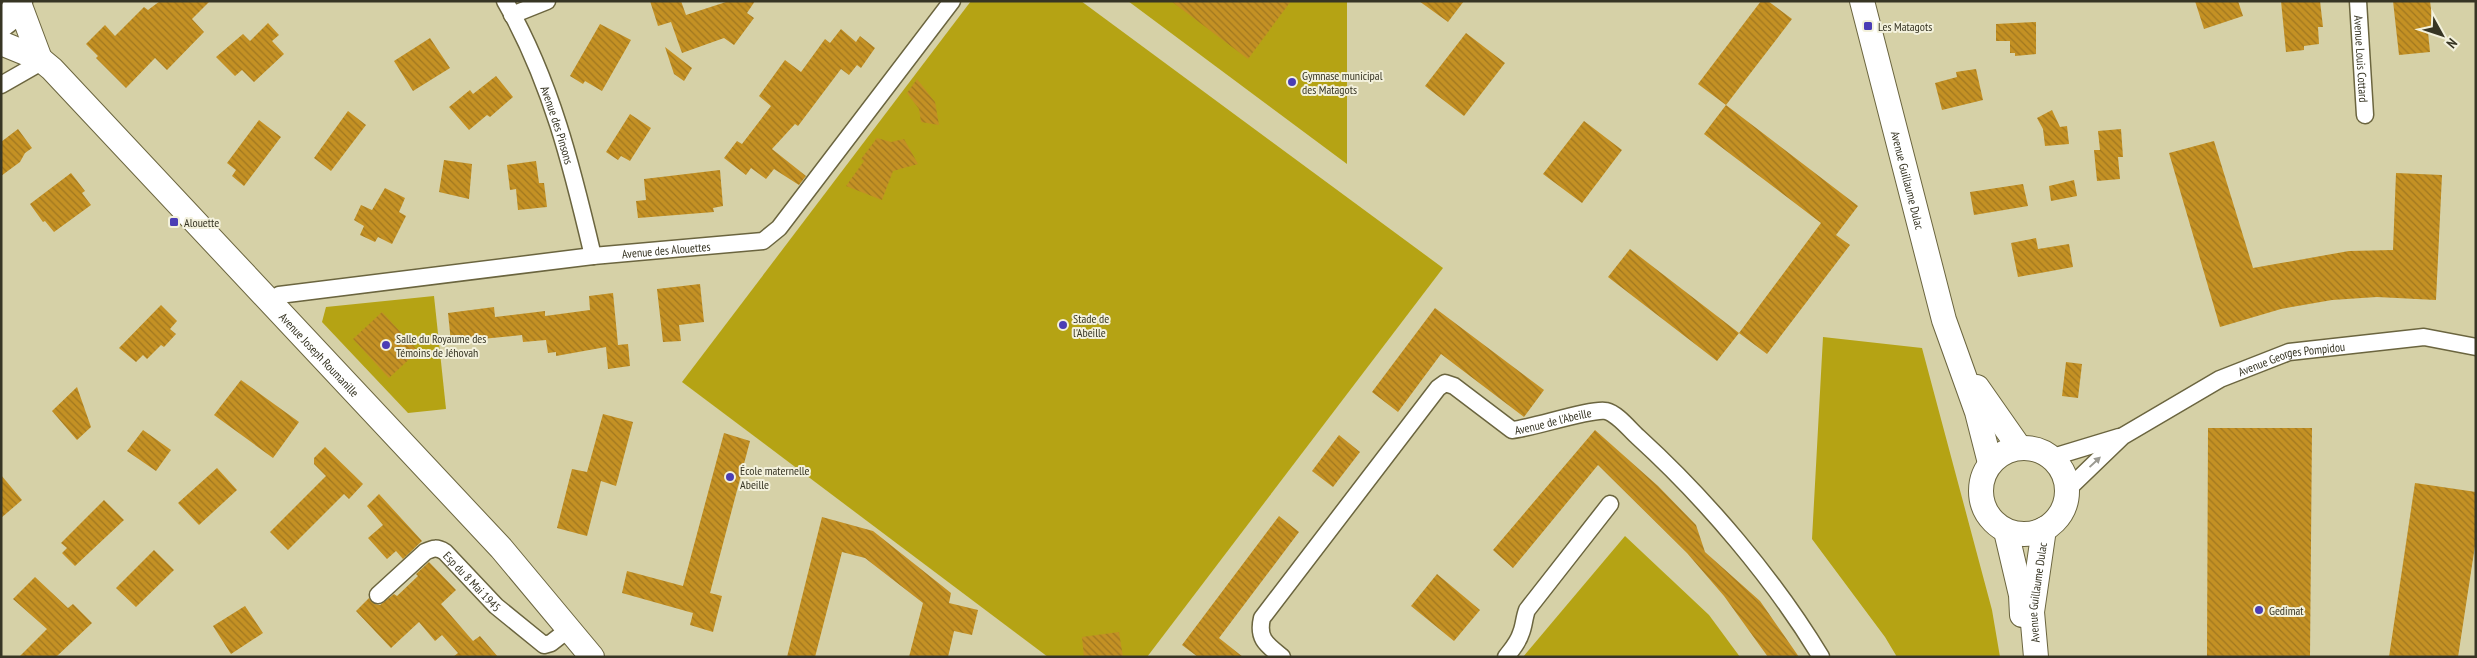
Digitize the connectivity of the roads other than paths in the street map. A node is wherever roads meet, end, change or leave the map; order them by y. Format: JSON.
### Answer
{"nodes":[{"id":1,"x":547,"y":1,"type":"edge"},
{"id":2,"x":952,"y":1,"type":"edge"},
{"id":3,"x":1862,"y":1,"type":"edge"},
{"id":4,"x":2358,"y":1,"type":"edge"},
{"id":5,"x":19,"y":2,"type":"edge"},
{"id":6,"x":508,"y":8,"type":"edge"},
{"id":7,"x":1,"y":24,"type":"edge"},
{"id":8,"x":1,"y":43,"type":"edge"},
{"id":9,"x":42,"y":60,"type":"junction"},
{"id":10,"x":1,"y":85,"type":"edge"},
{"id":11,"x":2365,"y":115,"type":"dead end"},
{"id":12,"x":592,"y":256,"type":"junction"},
{"id":13,"x":269,"y":302,"type":"junction"},
{"id":14,"x":2476,"y":347,"type":"edge"},
{"id":15,"x":1958,"y":358,"type":"junction"},
{"id":16,"x":2123,"y":436,"type":"junction"},
{"id":17,"x":2019,"y":447,"type":"junction"},
{"id":18,"x":2053,"y":457,"type":"junction"},
{"id":19,"x":1990,"y":463,"type":"junction"},
{"id":20,"x":2068,"y":489,"type":"junction"},
{"id":21,"x":1610,"y":504,"type":"dead end"},
{"id":22,"x":2044,"y":529,"type":"junction"},
{"id":23,"x":2006,"y":531,"type":"junction"},
{"id":24,"x":378,"y":595,"type":"dead end"},
{"id":25,"x":569,"y":629,"type":"junction"},
{"id":26,"x":592,"y":657,"type":"edge"},
{"id":27,"x":1282,"y":657,"type":"edge"},
{"id":28,"x":1506,"y":657,"type":"edge"},
{"id":29,"x":1821,"y":657,"type":"edge"},
{"id":30,"x":2023,"y":657,"type":"edge"},
{"id":31,"x":2036,"y":657,"type":"edge"}],
"edges":[{"from":1,"to":6,"type":"street"},
{"from":2,"to":12,"type":"street","name":"Avenue des Alouettes"},
{"from":3,"to":15,"type":"main road","name":"Avenue Guillaume Dulac"},
{"from":4,"to":11,"type":"street","name":"Avenue Louis Cottard"},
{"from":5,"to":7,"type":"main road"},
{"from":5,"to":9,"type":"main road","name":"Avenue Joseph Roumanille"},
{"from":6,"to":12,"type":"street","name":"Avenue des Pinsons"},
{"from":8,"to":9,"type":"main road","name":"Avenue Joseph Roumanille"},
{"from":9,"to":10,"type":"street"},
{"from":9,"to":13,"type":"main road","name":"Avenue Joseph Roumanille"},
{"from":12,"to":13,"type":"street","name":"Avenue des Alouettes"},
{"from":13,"to":25,"type":"main road","name":"Avenue Joseph Roumanille"},
{"from":14,"to":16,"type":"street","name":"Avenue Georges Pompidou"},
{"from":15,"to":17,"type":"main road","name":"Avenue Guillaume Dulac"},
{"from":15,"to":19,"type":"main road","name":"Avenue Guillaume Dulac"},
{"from":16,"to":18,"type":"street"},
{"from":20,"to":16,"type":"street","one_way":true},
{"from":17,"to":18,"type":"main road"},
{"from":17,"to":19,"type":"main road"},
{"from":18,"to":20,"type":"main road"},
{"from":19,"to":23,"type":"main road"},
{"from":20,"to":22,"type":"main road","name":"Avenue Guillaume Dulac"},
{"from":21,"to":28,"type":"street"},
{"from":22,"to":23,"type":"main road","name":"Avenue Guillaume Dulac"},
{"from":22,"to":31,"type":"main road","name":"Avenue Guillaume Dulac"},
{"from":23,"to":30,"type":"main road","name":"Avenue Guillaume Dulac"},
{"from":24,"to":25,"type":"street","name":"Esp du 8 Mai 1945"},
{"from":25,"to":26,"type":"main road","name":"Avenue Joseph Roumanille"},
{"from":27,"to":29,"type":"street","name":"Avenue de l'Abeille"}]}
